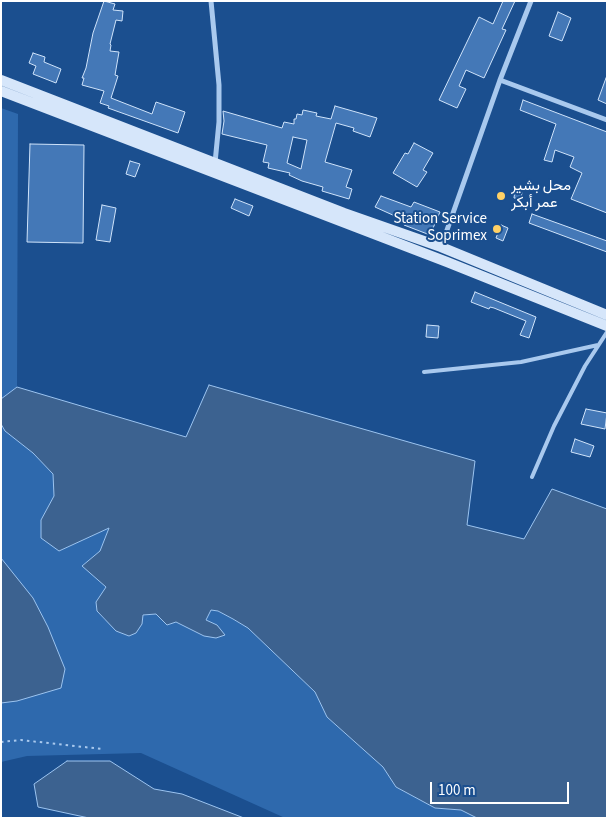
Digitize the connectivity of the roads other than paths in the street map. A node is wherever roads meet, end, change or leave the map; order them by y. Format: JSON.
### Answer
{"nodes":[{"id":1,"x":211,"y":1,"type":"edge"},
{"id":2,"x":531,"y":1,"type":"edge"},
{"id":3,"x":1,"y":80,"type":"edge"},
{"id":4,"x":500,"y":80,"type":"junction"},
{"id":5,"x":1,"y":91,"type":"edge"},
{"id":6,"x":607,"y":120,"type":"edge"},
{"id":7,"x":213,"y":168,"type":"junction"},
{"id":8,"x":441,"y":247,"type":"junction"},
{"id":9,"x":607,"y":315,"type":"edge"},
{"id":10,"x":607,"y":326,"type":"edge"},
{"id":11,"x":607,"y":332,"type":"edge"},
{"id":12,"x":598,"y":345,"type":"junction"},
{"id":13,"x":424,"y":372,"type":"dead end"},
{"id":14,"x":532,"y":477,"type":"dead end"}],
"edges":[{"from":1,"to":7,"type":"street"},
{"from":2,"to":4,"type":"street"},
{"from":3,"to":7,"type":"main road"},
{"from":4,"to":6,"type":"street"},
{"from":4,"to":8,"type":"street"},
{"from":5,"to":7,"type":"main road"},
{"from":7,"to":8,"type":"main road"},
{"from":7,"to":10,"type":"main road"},
{"from":8,"to":9,"type":"main road"},
{"from":11,"to":12,"type":"lane"},
{"from":12,"to":13,"type":"lane"},
{"from":12,"to":14,"type":"lane"}]}
